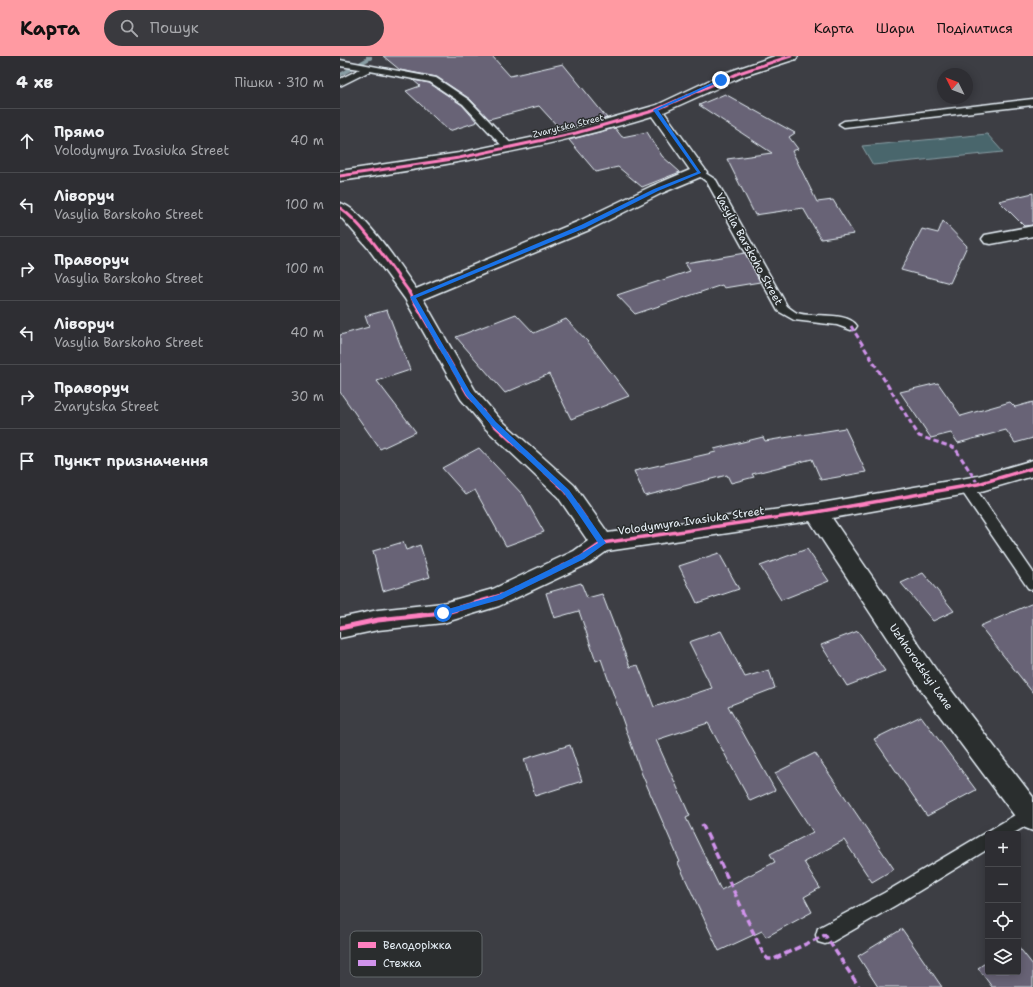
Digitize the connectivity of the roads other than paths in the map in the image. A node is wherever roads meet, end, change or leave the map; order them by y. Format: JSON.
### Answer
{"nodes":[{"id":1,"x":791,"y":56,"type":"edge"},
{"id":2,"x":344,"y":64,"type":"edge"},
{"id":3,"x":366,"y":69,"type":"junction"},
{"id":4,"x":340,"y":83,"type":"edge"},
{"id":5,"x":1033,"y":102,"type":"edge"},
{"id":6,"x":655,"y":110,"type":"junction"},
{"id":7,"x":844,"y":124,"type":"dead end"},
{"id":8,"x":510,"y":148,"type":"junction"},
{"id":9,"x":699,"y":172,"type":"junction"},
{"id":10,"x":340,"y":176,"type":"edge"},
{"id":11,"x":340,"y":208,"type":"edge"},
{"id":12,"x":1033,"y":231,"type":"edge"},
{"id":13,"x":991,"y":240,"type":"dead end"},
{"id":14,"x":413,"y":297,"type":"junction"},
{"id":15,"x":851,"y":326,"type":"dead end"},
{"id":16,"x":1033,"y":468,"type":"edge"},
{"id":17,"x":966,"y":486,"type":"junction"},
{"id":18,"x":816,"y":512,"type":"junction"},
{"id":19,"x":602,"y":543,"type":"junction"},
{"id":20,"x":1033,"y":584,"type":"edge"},
{"id":21,"x":340,"y":628,"type":"edge"},
{"id":22,"x":1031,"y":816,"type":"edge"},
{"id":23,"x":1002,"y":831,"type":"edge"},
{"id":24,"x":985,"y":841,"type":"edge"},
{"id":25,"x":825,"y":935,"type":"dead end"}],
"edges":[{"from":1,"to":6,"type":"street","name":"Zvarytska Street"},
{"from":2,"to":3,"type":"lane"},
{"from":3,"to":4,"type":"lane"},
{"from":3,"to":8,"type":"lane"},
{"from":5,"to":7,"type":"lane"},
{"from":6,"to":8,"type":"street","name":"Zvarytska Street"},
{"from":6,"to":9,"type":"street","name":"Vasylia Barskoho Street"},
{"from":8,"to":10,"type":"street","name":"Zvarytska Street"},
{"from":9,"to":14,"type":"street"},
{"from":9,"to":15,"type":"lane","name":"Vasylia Barskoho Street"},
{"from":11,"to":14,"type":"street"},
{"from":12,"to":13,"type":"street"},
{"from":14,"to":19,"type":"street"},
{"from":16,"to":17,"type":"street","name":"Volodymyra Ivasiuka Street"},
{"from":17,"to":18,"type":"street","name":"Volodymyra Ivasiuka Street"},
{"from":17,"to":20,"type":"lane"},
{"from":18,"to":19,"type":"street","name":"Volodymyra Ivasiuka Street"},
{"from":18,"to":22,"type":"street","name":"Uzhhorodskyi Lane"},
{"from":19,"to":21,"type":"street","name":"Volodymyra Ivasiuka Street"},
{"from":22,"to":23,"type":"lane"},
{"from":24,"to":25,"type":"lane"}]}
